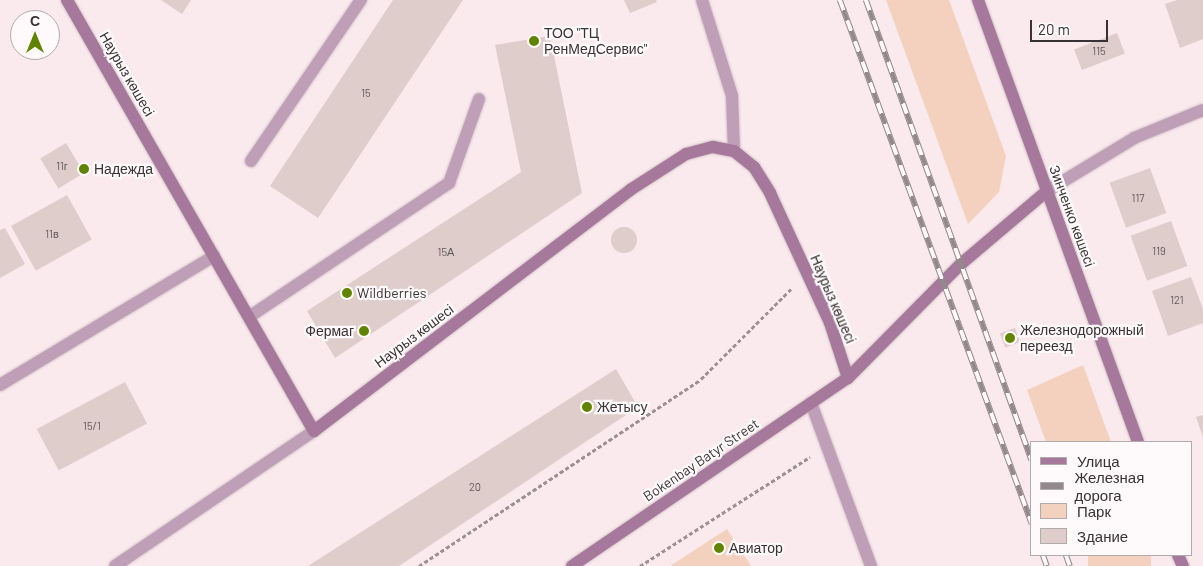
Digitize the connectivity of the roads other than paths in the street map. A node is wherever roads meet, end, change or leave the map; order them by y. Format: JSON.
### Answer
{"nodes":[{"id":1,"x":67,"y":0,"type":"edge"},
{"id":2,"x":361,"y":0,"type":"edge"},
{"id":3,"x":702,"y":0,"type":"edge"},
{"id":4,"x":978,"y":0,"type":"edge"},
{"id":5,"x":480,"y":98,"type":"dead end"},
{"id":6,"x":1203,"y":110,"type":"edge"},
{"id":7,"x":734,"y":151,"type":"junction"},
{"id":8,"x":251,"y":161,"type":"dead end"},
{"id":9,"x":1047,"y":191,"type":"junction"},
{"id":10,"x":214,"y":256,"type":"junction"},
{"id":11,"x":249,"y":317,"type":"junction"},
{"id":12,"x":848,"y":378,"type":"junction"},
{"id":13,"x":0,"y":384,"type":"edge"},
{"id":14,"x":811,"y":403,"type":"junction"},
{"id":15,"x":314,"y":431,"type":"junction"},
{"id":16,"x":1138,"y":441,"type":"edge"},
{"id":17,"x":115,"y":566,"type":"edge"},
{"id":18,"x":572,"y":566,"type":"edge"},
{"id":19,"x":871,"y":566,"type":"edge"}],
"edges":[{"from":1,"to":10,"type":"street","name":"Наурыз көшесі"},
{"from":2,"to":8,"type":"street"},
{"from":3,"to":7,"type":"street"},
{"from":4,"to":9,"type":"street","name":"Зинченко көшесі"},
{"from":5,"to":11,"type":"street"},
{"from":6,"to":9,"type":"street"},
{"from":7,"to":12,"type":"street","name":"Наурыз көшесі"},
{"from":7,"to":15,"type":"street","name":"Наурыз көшесі"},
{"from":9,"to":12,"type":"street","name":"Bokenbay Batyr Street"},
{"from":9,"to":16,"type":"street","name":"Зинченко көшесі"},
{"from":10,"to":11,"type":"street","name":"Наурыз көшесі"},
{"from":10,"to":13,"type":"street"},
{"from":11,"to":15,"type":"street","name":"Наурыз көшесі"},
{"from":12,"to":14,"type":"street","name":"Bokenbay Batyr Street"},
{"from":14,"to":18,"type":"street","name":"Bokenbay Batyr Street"},
{"from":14,"to":19,"type":"street"},
{"from":15,"to":17,"type":"street"}]}
